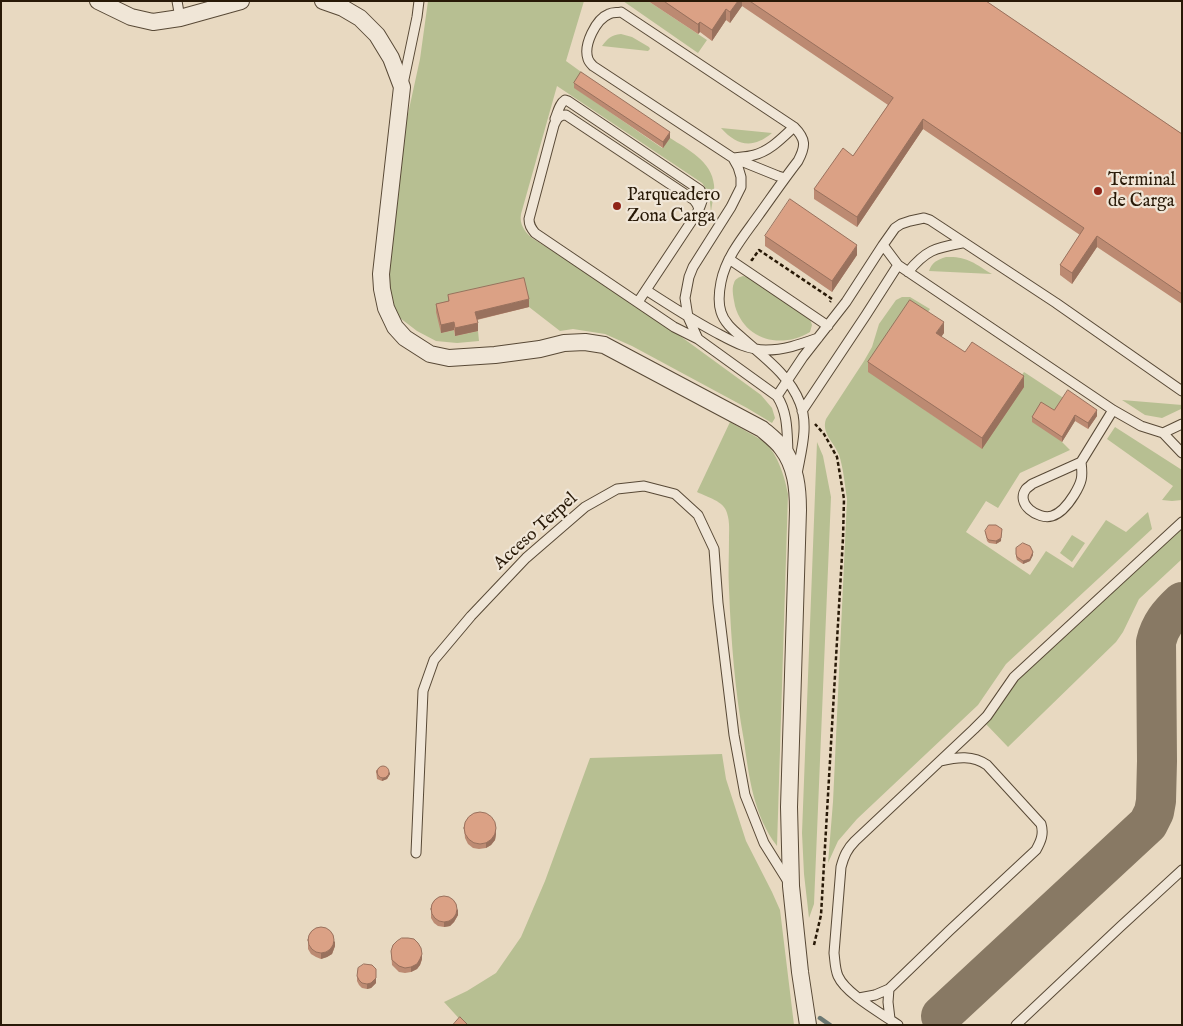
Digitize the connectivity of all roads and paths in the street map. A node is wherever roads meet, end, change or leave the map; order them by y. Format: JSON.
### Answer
{"nodes":[{"id":1,"x":98,"y":1,"type":"edge"},
{"id":2,"x":177,"y":1,"type":"edge"},
{"id":3,"x":241,"y":1,"type":"edge"},
{"id":4,"x":323,"y":1,"type":"edge"},
{"id":5,"x":419,"y":1,"type":"edge"},
{"id":6,"x":180,"y":18,"type":"junction"},
{"id":7,"x":402,"y":88,"type":"junction"},
{"id":8,"x":554,"y":125,"type":"junction"},
{"id":9,"x":794,"y":127,"type":"junction"},
{"id":10,"x":733,"y":158,"type":"junction"},
{"id":11,"x":786,"y":178,"type":"junction"},
{"id":12,"x":699,"y":209,"type":"junction"},
{"id":13,"x":962,"y":242,"type":"junction"},
{"id":14,"x":883,"y":245,"type":"junction"},
{"id":15,"x":735,"y":248,"type":"junction"},
{"id":16,"x":729,"y":259,"type":"junction"},
{"id":17,"x":898,"y":265,"type":"junction"},
{"id":18,"x":908,"y":272,"type":"junction"},
{"id":19,"x":646,"y":290,"type":"junction"},
{"id":20,"x":638,"y":302,"type":"junction"},
{"id":21,"x":836,"y":316,"type":"junction"},
{"id":22,"x":688,"y":317,"type":"junction"},
{"id":23,"x":828,"y":326,"type":"junction"},
{"id":24,"x":819,"y":337,"type":"junction"},
{"id":25,"x":698,"y":339,"type":"junction"},
{"id":26,"x":754,"y":349,"type":"junction"},
{"id":27,"x":788,"y":381,"type":"junction"},
{"id":28,"x":1182,"y":391,"type":"edge"},
{"id":29,"x":778,"y":396,"type":"junction"},
{"id":30,"x":803,"y":410,"type":"junction"},
{"id":31,"x":1113,"y":410,"type":"junction"},
{"id":32,"x":1182,"y":424,"type":"edge"},
{"id":33,"x":1163,"y":433,"type":"junction"},
{"id":34,"x":1182,"y":453,"type":"edge"},
{"id":35,"x":789,"y":460,"type":"junction"},
{"id":36,"x":1081,"y":462,"type":"junction"},
{"id":37,"x":796,"y":480,"type":"junction"},
{"id":38,"x":1182,"y":522,"type":"edge"},
{"id":39,"x":938,"y":762,"type":"junction"},
{"id":40,"x":416,"y":854,"type":"dead end"},
{"id":41,"x":1182,"y":870,"type":"edge"},
{"id":42,"x":791,"y":886,"type":"junction"},
{"id":43,"x":798,"y":958,"type":"junction"},
{"id":44,"x":889,"y":989,"type":"junction"},
{"id":45,"x":859,"y":998,"type":"junction"},
{"id":46,"x":890,"y":1019,"type":"junction"},
{"id":47,"x":808,"y":1025,"type":"edge"},
{"id":48,"x":898,"y":1025,"type":"edge"},
{"id":49,"x":1016,"y":1025,"type":"edge"}],
"edges":[{"from":1,"to":6,"type":"street"},
{"from":2,"to":6,"type":"lane"},
{"from":3,"to":6,"type":"street"},
{"from":4,"to":7,"type":"street"},
{"from":5,"to":7,"type":"lane"},
{"from":7,"to":35,"type":"street"},
{"from":8,"to":12,"type":"lane"},
{"from":8,"to":12,"type":"lane"},
{"from":8,"to":20,"type":"lane"},
{"from":9,"to":10,"type":"lane"},
{"from":9,"to":10,"type":"lane"},
{"from":9,"to":11,"type":"lane"},
{"from":10,"to":11,"type":"lane"},
{"from":10,"to":22,"type":"lane"},
{"from":11,"to":15,"type":"lane"},
{"from":12,"to":19,"type":"lane"},
{"from":13,"to":14,"type":"lane"},
{"from":13,"to":18,"type":"lane"},
{"from":13,"to":28,"type":"lane"},
{"from":14,"to":17,"type":"lane"},
{"from":14,"to":21,"type":"lane"},
{"from":15,"to":16,"type":"lane"},
{"from":15,"to":21,"type":"path"},
{"from":16,"to":23,"type":"lane"},
{"from":16,"to":26,"type":"lane"},
{"from":17,"to":18,"type":"lane"},
{"from":17,"to":30,"type":"lane"},
{"from":18,"to":31,"type":"lane"},
{"from":19,"to":20,"type":"lane"},
{"from":19,"to":22,"type":"lane"},
{"from":20,"to":25,"type":"lane"},
{"from":21,"to":23,"type":"lane"},
{"from":22,"to":25,"type":"lane"},
{"from":22,"to":26,"type":"lane"},
{"from":23,"to":24,"type":"lane"},
{"from":24,"to":26,"type":"lane"},
{"from":24,"to":27,"type":"lane"},
{"from":25,"to":29,"type":"lane"},
{"from":26,"to":27,"type":"lane"},
{"from":27,"to":29,"type":"lane"},
{"from":27,"to":30,"type":"lane"},
{"from":29,"to":35,"type":"lane"},
{"from":30,"to":37,"type":"lane"},
{"from":30,"to":43,"type":"path"},
{"from":31,"to":33,"type":"lane"},
{"from":31,"to":36,"type":"lane"},
{"from":32,"to":33,"type":"lane"},
{"from":33,"to":34,"type":"lane"},
{"from":35,"to":37,"type":"street"},
{"from":36,"to":36,"type":"lane"},
{"from":37,"to":42,"type":"street"},
{"from":38,"to":39,"type":"lane"},
{"from":39,"to":44,"type":"lane"},
{"from":39,"to":45,"type":"lane"},
{"from":40,"to":42,"type":"lane","name":"Acceso Terpel"},
{"from":41,"to":49,"type":"lane"},
{"from":42,"to":43,"type":"street"},
{"from":43,"to":47,"type":"street"},
{"from":44,"to":45,"type":"lane"},
{"from":44,"to":46,"type":"lane"},
{"from":45,"to":46,"type":"lane"},
{"from":46,"to":48,"type":"lane"}]}
